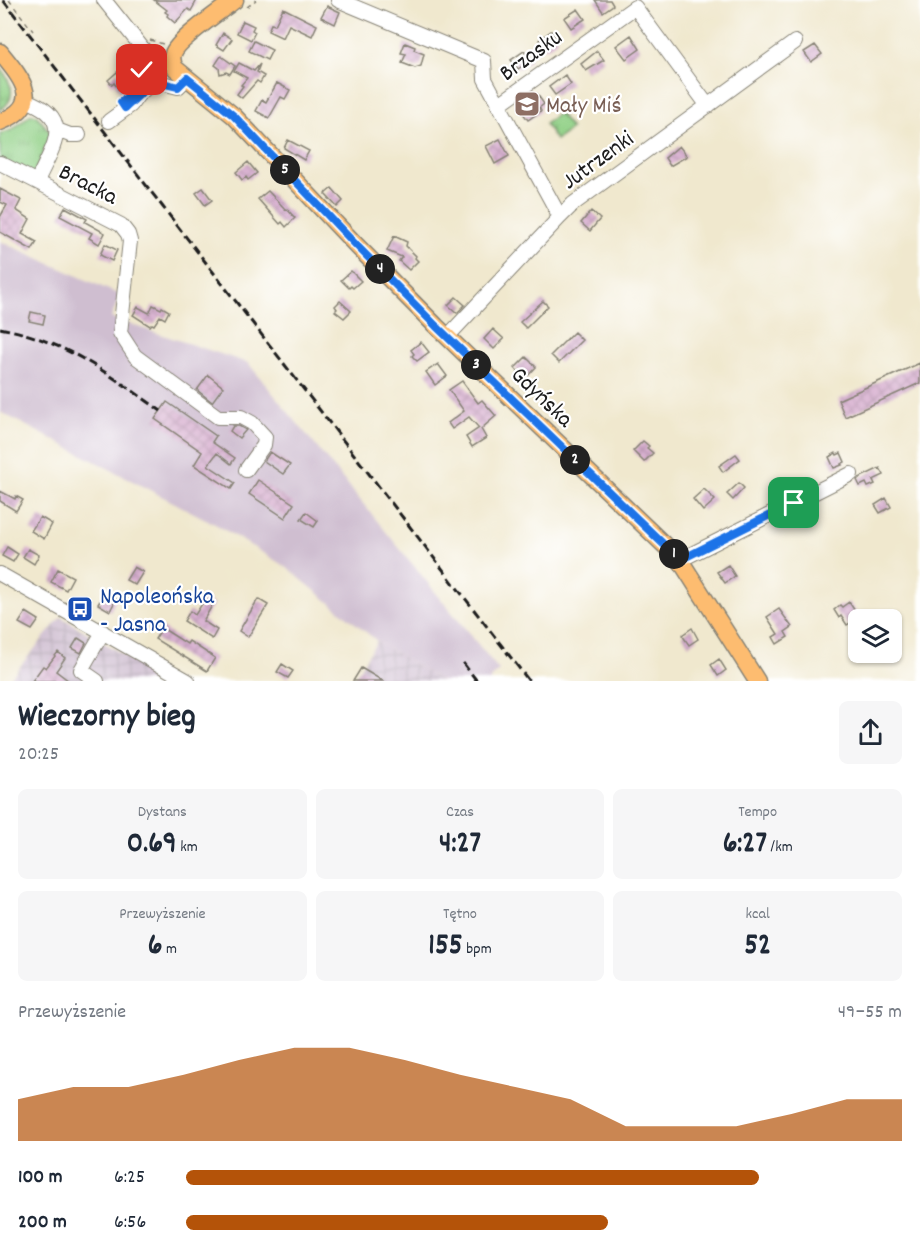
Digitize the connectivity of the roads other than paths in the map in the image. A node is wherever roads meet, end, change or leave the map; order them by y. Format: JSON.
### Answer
{"nodes":[{"id":1,"x":104,"y":0,"type":"edge"},
{"id":2,"x":235,"y":0,"type":"edge"},
{"id":3,"x":338,"y":0,"type":"edge"},
{"id":4,"x":795,"y":42,"type":"dead end"},
{"id":5,"x":0,"y":52,"type":"edge"},
{"id":6,"x":171,"y":52,"type":"junction"},
{"id":7,"x":187,"y":78,"type":"junction"},
{"id":8,"x":25,"y":100,"type":"junction"},
{"id":9,"x":498,"y":105,"type":"junction"},
{"id":10,"x":708,"y":106,"type":"junction"},
{"id":11,"x":109,"y":121,"type":"dead end"},
{"id":12,"x":0,"y":122,"type":"edge"},
{"id":13,"x":57,"y":130,"type":"junction"},
{"id":14,"x":79,"y":135,"type":"dead end"},
{"id":15,"x":0,"y":163,"type":"edge"},
{"id":16,"x":37,"y":181,"type":"junction"},
{"id":17,"x":560,"y":217,"type":"junction"},
{"id":18,"x":447,"y":337,"type":"junction"},
{"id":19,"x":246,"y":470,"type":"dead end"},
{"id":20,"x":851,"y":474,"type":"dead end"},
{"id":21,"x":680,"y":560,"type":"junction"},
{"id":22,"x":0,"y":573,"type":"edge"},
{"id":23,"x":102,"y":632,"type":"junction"},
{"id":24,"x":181,"y":680,"type":"edge"},
{"id":25,"x":97,"y":681,"type":"edge"},
{"id":26,"x":757,"y":681,"type":"edge"}],
"edges":[{"from":1,"to":6,"type":"street"},
{"from":2,"to":6,"type":"main road"},
{"from":3,"to":9,"type":"street"},
{"from":4,"to":10,"type":"street","name":"Jutrzenki"},
{"from":5,"to":8,"type":"main road"},
{"from":6,"to":7,"type":"main road","name":"Gdyńska"},
{"from":7,"to":11,"type":"street"},
{"from":7,"to":18,"type":"main road","name":"Gdyńska"},
{"from":8,"to":12,"type":"main road"},
{"from":8,"to":13,"type":"street","name":"Bracka"},
{"from":9,"to":10,"type":"street","name":"Brzasku"},
{"from":9,"to":17,"type":"street"},
{"from":10,"to":17,"type":"street","name":"Jutrzenki"},
{"from":13,"to":14,"type":"street"},
{"from":13,"to":16,"type":"street","name":"Bracka"},
{"from":15,"to":16,"type":"street","name":"Bracka"},
{"from":16,"to":19,"type":"street","name":"Bracka"},
{"from":17,"to":18,"type":"street","name":"Jutrzenki"},
{"from":18,"to":21,"type":"main road","name":"Gdyńska"},
{"from":20,"to":21,"type":"street"},
{"from":21,"to":26,"type":"main road","name":"Gdyńska"},
{"from":22,"to":23,"type":"street"},
{"from":23,"to":24,"type":"street"},
{"from":23,"to":25,"type":"street"}]}
